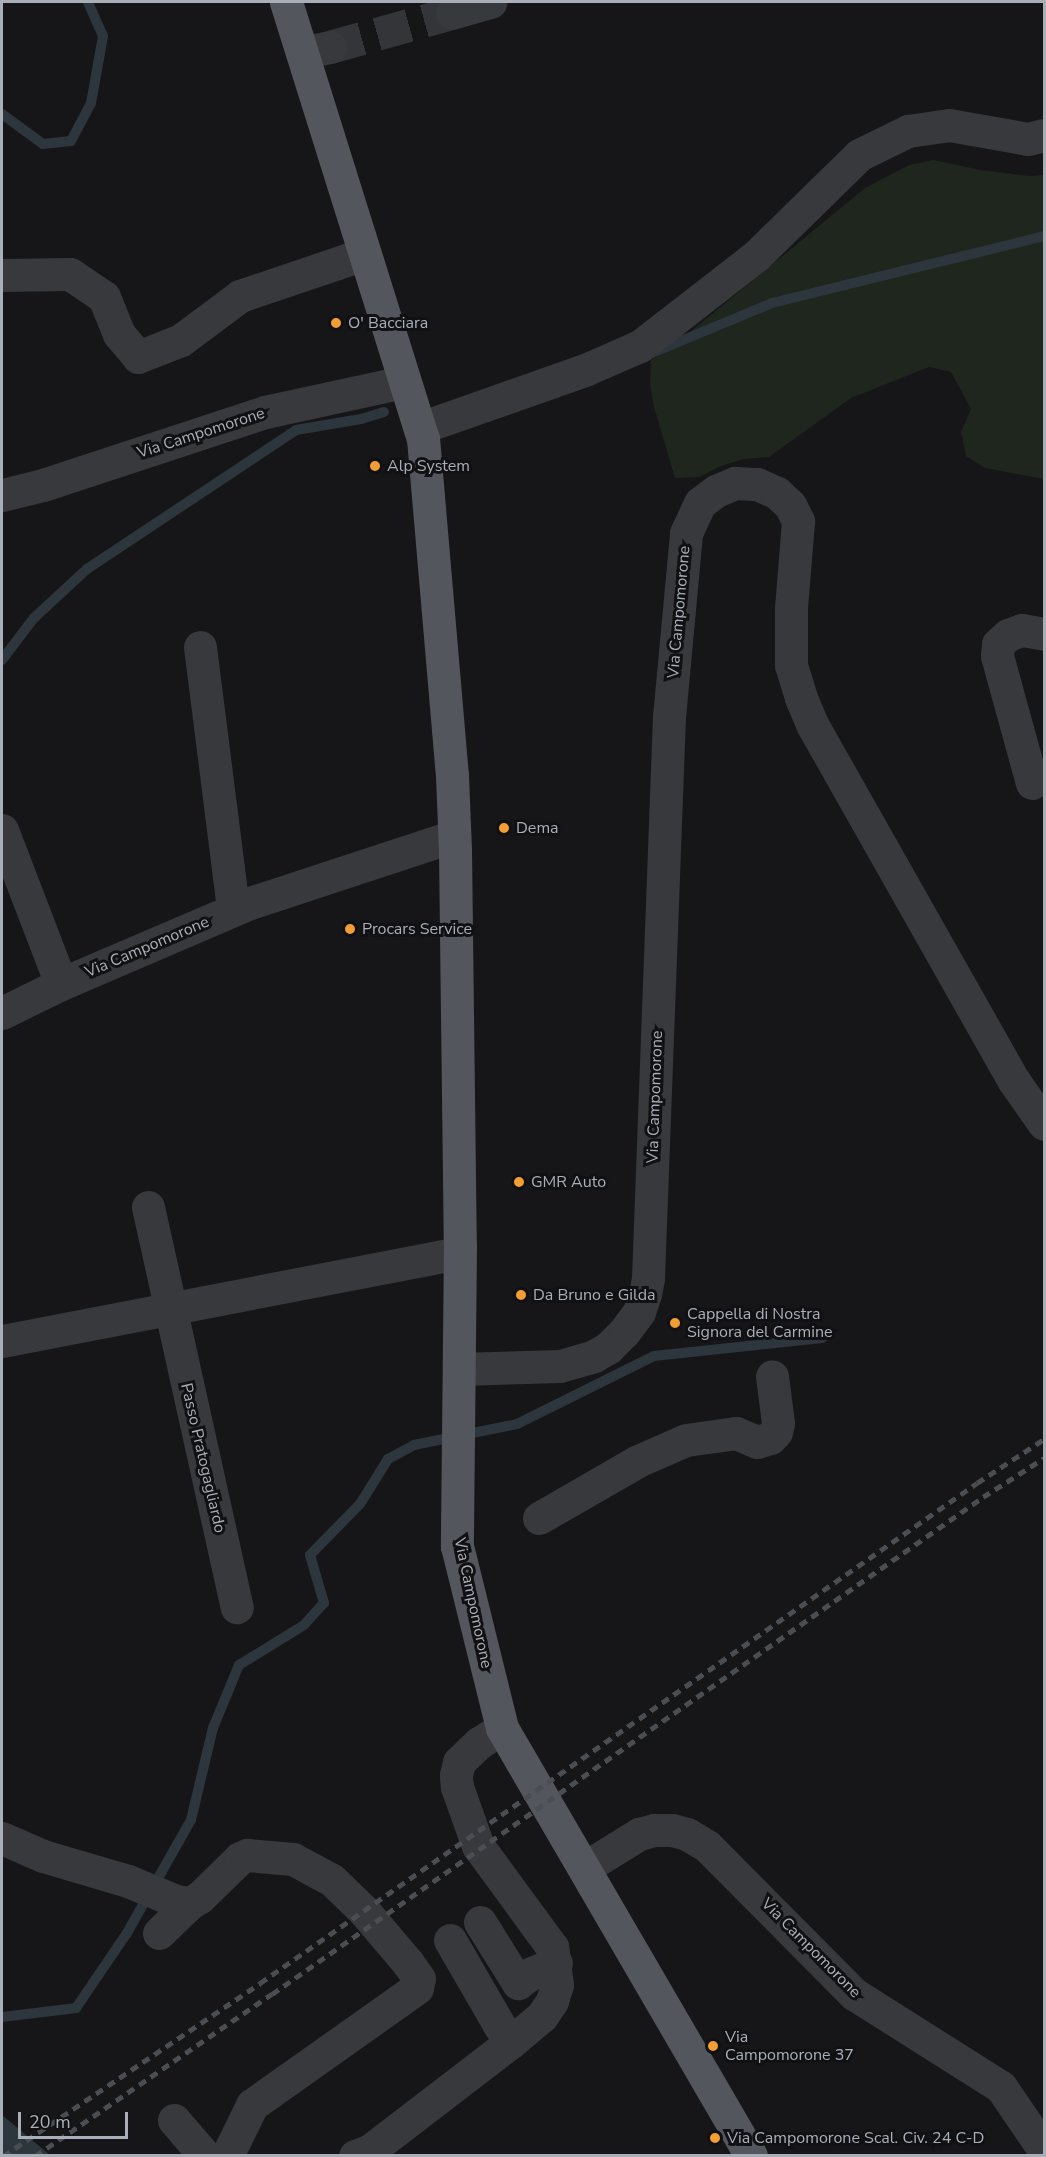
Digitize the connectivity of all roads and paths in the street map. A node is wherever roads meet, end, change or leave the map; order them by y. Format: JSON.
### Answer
{"nodes":[{"id":1,"x":286,"y":2,"type":"edge"},
{"id":2,"x":1044,"y":135,"type":"edge"},
{"id":3,"x":364,"y":255,"type":"junction"},
{"id":4,"x":2,"y":275,"type":"edge"},
{"id":5,"x":404,"y":382,"type":"junction"},
{"id":6,"x":420,"y":428,"type":"junction"},
{"id":7,"x":2,"y":495,"type":"edge"},
{"id":8,"x":1044,"y":634,"type":"edge"},
{"id":9,"x":200,"y":647,"type":"dead end"},
{"id":10,"x":1032,"y":783,"type":"dead end"},
{"id":11,"x":2,"y":830,"type":"edge"},
{"id":12,"x":454,"y":836,"type":"junction"},
{"id":13,"x":233,"y":910,"type":"junction"},
{"id":14,"x":61,"y":984,"type":"junction"},
{"id":15,"x":2,"y":1013,"type":"edge"},
{"id":16,"x":1044,"y":1124,"type":"edge"},
{"id":17,"x":148,"y":1207,"type":"dead end"},
{"id":18,"x":459,"y":1253,"type":"junction"},
{"id":19,"x":170,"y":1308,"type":"junction"},
{"id":20,"x":2,"y":1341,"type":"edge"},
{"id":21,"x":460,"y":1368,"type":"junction"},
{"id":22,"x":772,"y":1376,"type":"dead end"},
{"id":23,"x":539,"y":1518,"type":"dead end"},
{"id":24,"x":237,"y":1607,"type":"dead end"},
{"id":25,"x":502,"y":1728,"type":"junction"},
{"id":26,"x":2,"y":1839,"type":"edge"},
{"id":27,"x":584,"y":1868,"type":"junction"},
{"id":28,"x":179,"y":1900,"type":"junction"},
{"id":29,"x":480,"y":1922,"type":"dead end"},
{"id":30,"x":159,"y":1933,"type":"dead end"},
{"id":31,"x":450,"y":1940,"type":"dead end"},
{"id":32,"x":556,"y":1963,"type":"junction"},
{"id":33,"x":511,"y":2042,"type":"junction"},
{"id":34,"x":174,"y":2120,"type":"dead end"},
{"id":35,"x":205,"y":2156,"type":"edge"},
{"id":36,"x":227,"y":2156,"type":"edge"},
{"id":37,"x":355,"y":2156,"type":"edge"},
{"id":38,"x":751,"y":2156,"type":"edge"},
{"id":39,"x":1044,"y":2156,"type":"edge"}],
"edges":[{"from":1,"to":3,"type":"main road","name":"Via Campomorone"},
{"from":2,"to":6,"type":"street"},
{"from":3,"to":4,"type":"street"},
{"from":3,"to":5,"type":"main road","name":"Via Campomorone"},
{"from":5,"to":6,"type":"main road","name":"Via Campomorone"},
{"from":5,"to":7,"type":"street","name":"Via Campomorone"},
{"from":6,"to":12,"type":"main road","name":"Via Campomorone"},
{"from":8,"to":10,"type":"street"},
{"from":9,"to":13,"type":"street"},
{"from":11,"to":14,"type":"street"},
{"from":12,"to":13,"type":"street","name":"Via Campomorone"},
{"from":12,"to":18,"type":"main road","name":"Via Campomorone"},
{"from":13,"to":14,"type":"street","name":"Via Campomorone"},
{"from":14,"to":15,"type":"street","name":"Via Campomorone"},
{"from":16,"to":21,"type":"street","name":"Via Campomorone"},
{"from":17,"to":19,"type":"street","name":"Passo Pratogagliardo"},
{"from":18,"to":19,"type":"street"},
{"from":18,"to":21,"type":"main road","name":"Via Campomorone"},
{"from":19,"to":20,"type":"street"},
{"from":19,"to":24,"type":"street","name":"Passo Pratogagliardo"},
{"from":21,"to":25,"type":"main road","name":"Via Campomorone"},
{"from":22,"to":23,"type":"street"},
{"from":25,"to":27,"type":"main road","name":"Via Campomorone"},
{"from":25,"to":32,"type":"street"},
{"from":26,"to":28,"type":"street"},
{"from":27,"to":38,"type":"main road","name":"Via Campomorone"},
{"from":27,"to":39,"type":"street","name":"Via Campomorone"},
{"from":28,"to":30,"type":"street"},
{"from":28,"to":36,"type":"street"},
{"from":29,"to":32,"type":"street"},
{"from":31,"to":33,"type":"street"},
{"from":32,"to":33,"type":"street"},
{"from":33,"to":37,"type":"street"},
{"from":34,"to":35,"type":"street"}]}
